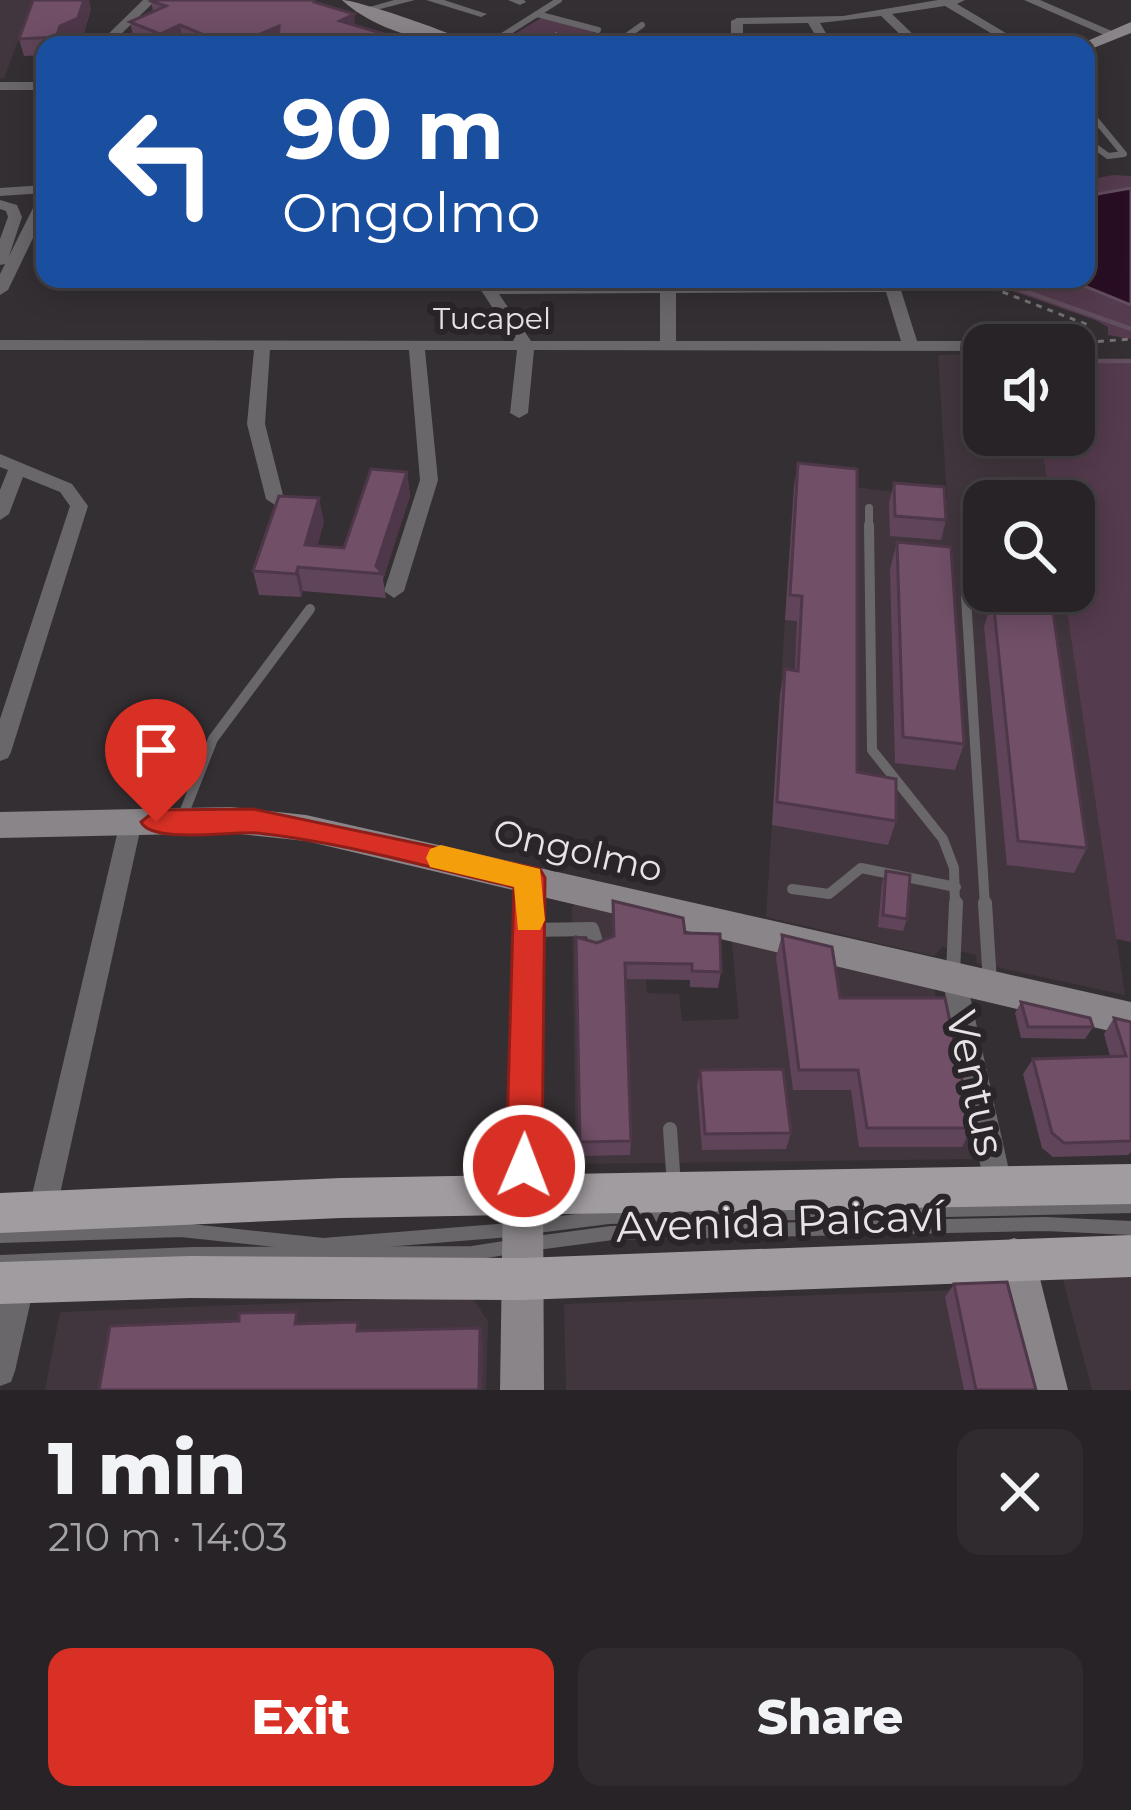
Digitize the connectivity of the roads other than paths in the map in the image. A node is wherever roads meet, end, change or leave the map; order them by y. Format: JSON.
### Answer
{"nodes":[{"id":1,"x":150,"y":0,"type":"edge"},
{"id":2,"x":409,"y":0,"type":"edge"},
{"id":3,"x":432,"y":0,"type":"edge"},
{"id":4,"x":559,"y":0,"type":"edge"},
{"id":5,"x":1030,"y":0,"type":"edge"},
{"id":6,"x":954,"y":2,"type":"edge"},
{"id":7,"x":356,"y":6,"type":"edge"},
{"id":8,"x":482,"y":14,"type":"dead end"},
{"id":9,"x":537,"y":14,"type":"junction"},
{"id":10,"x":885,"y":14,"type":"junction"},
{"id":11,"x":813,"y":21,"type":"junction"},
{"id":12,"x":642,"y":26,"type":"dead end"},
{"id":13,"x":598,"y":30,"type":"dead end"},
{"id":14,"x":1123,"y":31,"type":"edge"},
{"id":15,"x":112,"y":36,"type":"edge"},
{"id":16,"x":440,"y":36,"type":"edge"},
{"id":17,"x":502,"y":36,"type":"edge"},
{"id":18,"x":627,"y":36,"type":"edge"},
{"id":19,"x":737,"y":36,"type":"edge"},
{"id":20,"x":821,"y":36,"type":"edge"},
{"id":21,"x":908,"y":36,"type":"edge"},
{"id":22,"x":1006,"y":36,"type":"edge"},
{"id":23,"x":1095,"y":42,"type":"edge"},
{"id":24,"x":0,"y":86,"type":"edge"},
{"id":25,"x":36,"y":86,"type":"edge"},
{"id":26,"x":1095,"y":119,"type":"edge"},
{"id":27,"x":1095,"y":147,"type":"edge"},
{"id":28,"x":0,"y":192,"type":"edge"},
{"id":29,"x":36,"y":193,"type":"edge"},
{"id":30,"x":6,"y":206,"type":"edge"},
{"id":31,"x":36,"y":212,"type":"edge"},
{"id":32,"x":0,"y":261,"type":"edge"},
{"id":33,"x":487,"y":288,"type":"edge"},
{"id":34,"x":668,"y":288,"type":"edge"},
{"id":35,"x":892,"y":288,"type":"edge"},
{"id":36,"x":0,"y":290,"type":"edge"},
{"id":37,"x":0,"y":345,"type":"edge"},
{"id":38,"x":417,"y":346,"type":"junction"},
{"id":39,"x":526,"y":346,"type":"junction"},
{"id":40,"x":668,"y":346,"type":"junction"},
{"id":41,"x":910,"y":346,"type":"junction"},
{"id":42,"x":963,"y":346,"type":"edge"},
{"id":43,"x":262,"y":347,"type":"junction"},
{"id":44,"x":519,"y":413,"type":"dead end"},
{"id":45,"x":9,"y":463,"type":"edge"},
{"id":46,"x":275,"y":500,"type":"edge"},
{"id":47,"x":869,"y":508,"type":"dead end"},
{"id":48,"x":0,"y":514,"type":"edge"},
{"id":49,"x":394,"y":591,"type":"dead end"},
{"id":50,"x":310,"y":609,"type":"dead end"},
{"id":51,"x":967,"y":612,"type":"edge"},
{"id":52,"x":8,"y":706,"type":"edge"},
{"id":53,"x":0,"y":752,"type":"edge"},
{"id":54,"x":181,"y":821,"type":"junction"},
{"id":55,"x":130,"y":822,"type":"junction"},
{"id":56,"x":0,"y":825,"type":"edge"},
{"id":57,"x":530,"y":878,"type":"junction"},
{"id":58,"x":956,"y":887,"type":"junction"},
{"id":59,"x":792,"y":890,"type":"dead end"},
{"id":60,"x":529,"y":930,"type":"junction"},
{"id":61,"x":598,"y":948,"type":"edge"},
{"id":62,"x":954,"y":978,"type":"junction"},
{"id":63,"x":990,"y":986,"type":"junction"},
{"id":64,"x":1131,"y":1019,"type":"edge"},
{"id":65,"x":670,"y":1129,"type":"dead end"},
{"id":66,"x":1131,"y":1184,"type":"edge"},
{"id":67,"x":999,"y":1188,"type":"junction"},
{"id":68,"x":674,"y":1193,"type":"junction"},
{"id":69,"x":1131,"y":1206,"type":"edge"},
{"id":70,"x":42,"y":1212,"type":"junction"},
{"id":71,"x":0,"y":1214,"type":"edge"},
{"id":72,"x":970,"y":1226,"type":"junction"},
{"id":73,"x":1131,"y":1228,"type":"edge"},
{"id":74,"x":0,"y":1236,"type":"edge"},
{"id":75,"x":522,"y":1237,"type":"junction"},
{"id":76,"x":1131,"y":1256,"type":"edge"},
{"id":77,"x":1014,"y":1259,"type":"junction"},
{"id":78,"x":7,"y":1276,"type":"edge"},
{"id":79,"x":0,"y":1371,"type":"edge"},
{"id":80,"x":522,"y":1390,"type":"edge"},
{"id":81,"x":1046,"y":1390,"type":"edge"}],
"edges":[{"from":1,"to":15,"type":"street"},
{"from":2,"to":7,"type":"street"},
{"from":3,"to":8,"type":"street"},
{"from":4,"to":9,"type":"lane"},
{"from":5,"to":14,"type":"street"},
{"from":6,"to":10,"type":"street"},
{"from":6,"to":22,"type":"street"},
{"from":7,"to":16,"type":"street"},
{"from":9,"to":13,"type":"lane"},
{"from":9,"to":17,"type":"lane"},
{"from":10,"to":11,"type":"street"},
{"from":10,"to":21,"type":"street"},
{"from":11,"to":19,"type":"street"},
{"from":11,"to":20,"type":"street"},
{"from":12,"to":18,"type":"lane"},
{"from":14,"to":23,"type":"street"},
{"from":24,"to":25,"type":"street"},
{"from":26,"to":27,"type":"lane"},
{"from":28,"to":29,"type":"street"},
{"from":30,"to":32,"type":"street"},
{"from":31,"to":36,"type":"street"},
{"from":33,"to":39,"type":"street"},
{"from":34,"to":40,"type":"street"},
{"from":35,"to":41,"type":"street"},
{"from":37,"to":43,"type":"street","name":"Tucapel"},
{"from":38,"to":39,"type":"street","name":"Tucapel"},
{"from":38,"to":43,"type":"street","name":"Tucapel"},
{"from":38,"to":49,"type":"street"},
{"from":39,"to":40,"type":"street","name":"Tucapel"},
{"from":39,"to":44,"type":"street"},
{"from":40,"to":41,"type":"street","name":"Tucapel"},
{"from":41,"to":42,"type":"street","name":"Tucapel"},
{"from":43,"to":46,"type":"street"},
{"from":45,"to":48,"type":"street"},
{"from":45,"to":52,"type":"street"},
{"from":47,"to":58,"type":"lane"},
{"from":50,"to":54,"type":"lane"},
{"from":51,"to":63,"type":"lane"},
{"from":52,"to":53,"type":"street"},
{"from":54,"to":55,"type":"street","name":"Ongolmo"},
{"from":54,"to":57,"type":"street","name":"Ongolmo"},
{"from":55,"to":56,"type":"street","name":"Ongolmo"},
{"from":55,"to":70,"type":"street"},
{"from":57,"to":60,"type":"street"},
{"from":57,"to":62,"type":"street","name":"Ongolmo"},
{"from":58,"to":59,"type":"lane"},
{"from":58,"to":62,"type":"lane"},
{"from":60,"to":61,"type":"lane"},
{"from":60,"to":75,"type":"street"},
{"from":62,"to":63,"type":"street","name":"Ongolmo"},
{"from":62,"to":67,"type":"street","name":"Ventus"},
{"from":63,"to":64,"type":"street","name":"Ongolmo"},
{"from":65,"to":68,"type":"lane"},
{"from":66,"to":67,"type":"main road","name":"Avenida Paicaví"},
{"from":67,"to":68,"type":"main road","name":"Avenida Paicaví"},
{"from":68,"to":75,"type":"main road","name":"Avenida Paicaví"},
{"from":69,"to":75,"type":"lane"},
{"from":70,"to":71,"type":"main road","name":"Avenida Paicaví"},
{"from":70,"to":75,"type":"main road","name":"Avenida Paicaví"},
{"from":72,"to":73,"type":"lane"},
{"from":72,"to":75,"type":"lane"},
{"from":72,"to":77,"type":"lane"},
{"from":74,"to":75,"type":"lane"},
{"from":75,"to":77,"type":"main road","name":"Avenida Paicaví"},
{"from":75,"to":78,"type":"main road","name":"Avenida Paicaví"},
{"from":75,"to":80,"type":"street"},
{"from":76,"to":77,"type":"main road","name":"Avenida Paicaví"},
{"from":77,"to":81,"type":"street"},
{"from":78,"to":79,"type":"street"}]}
